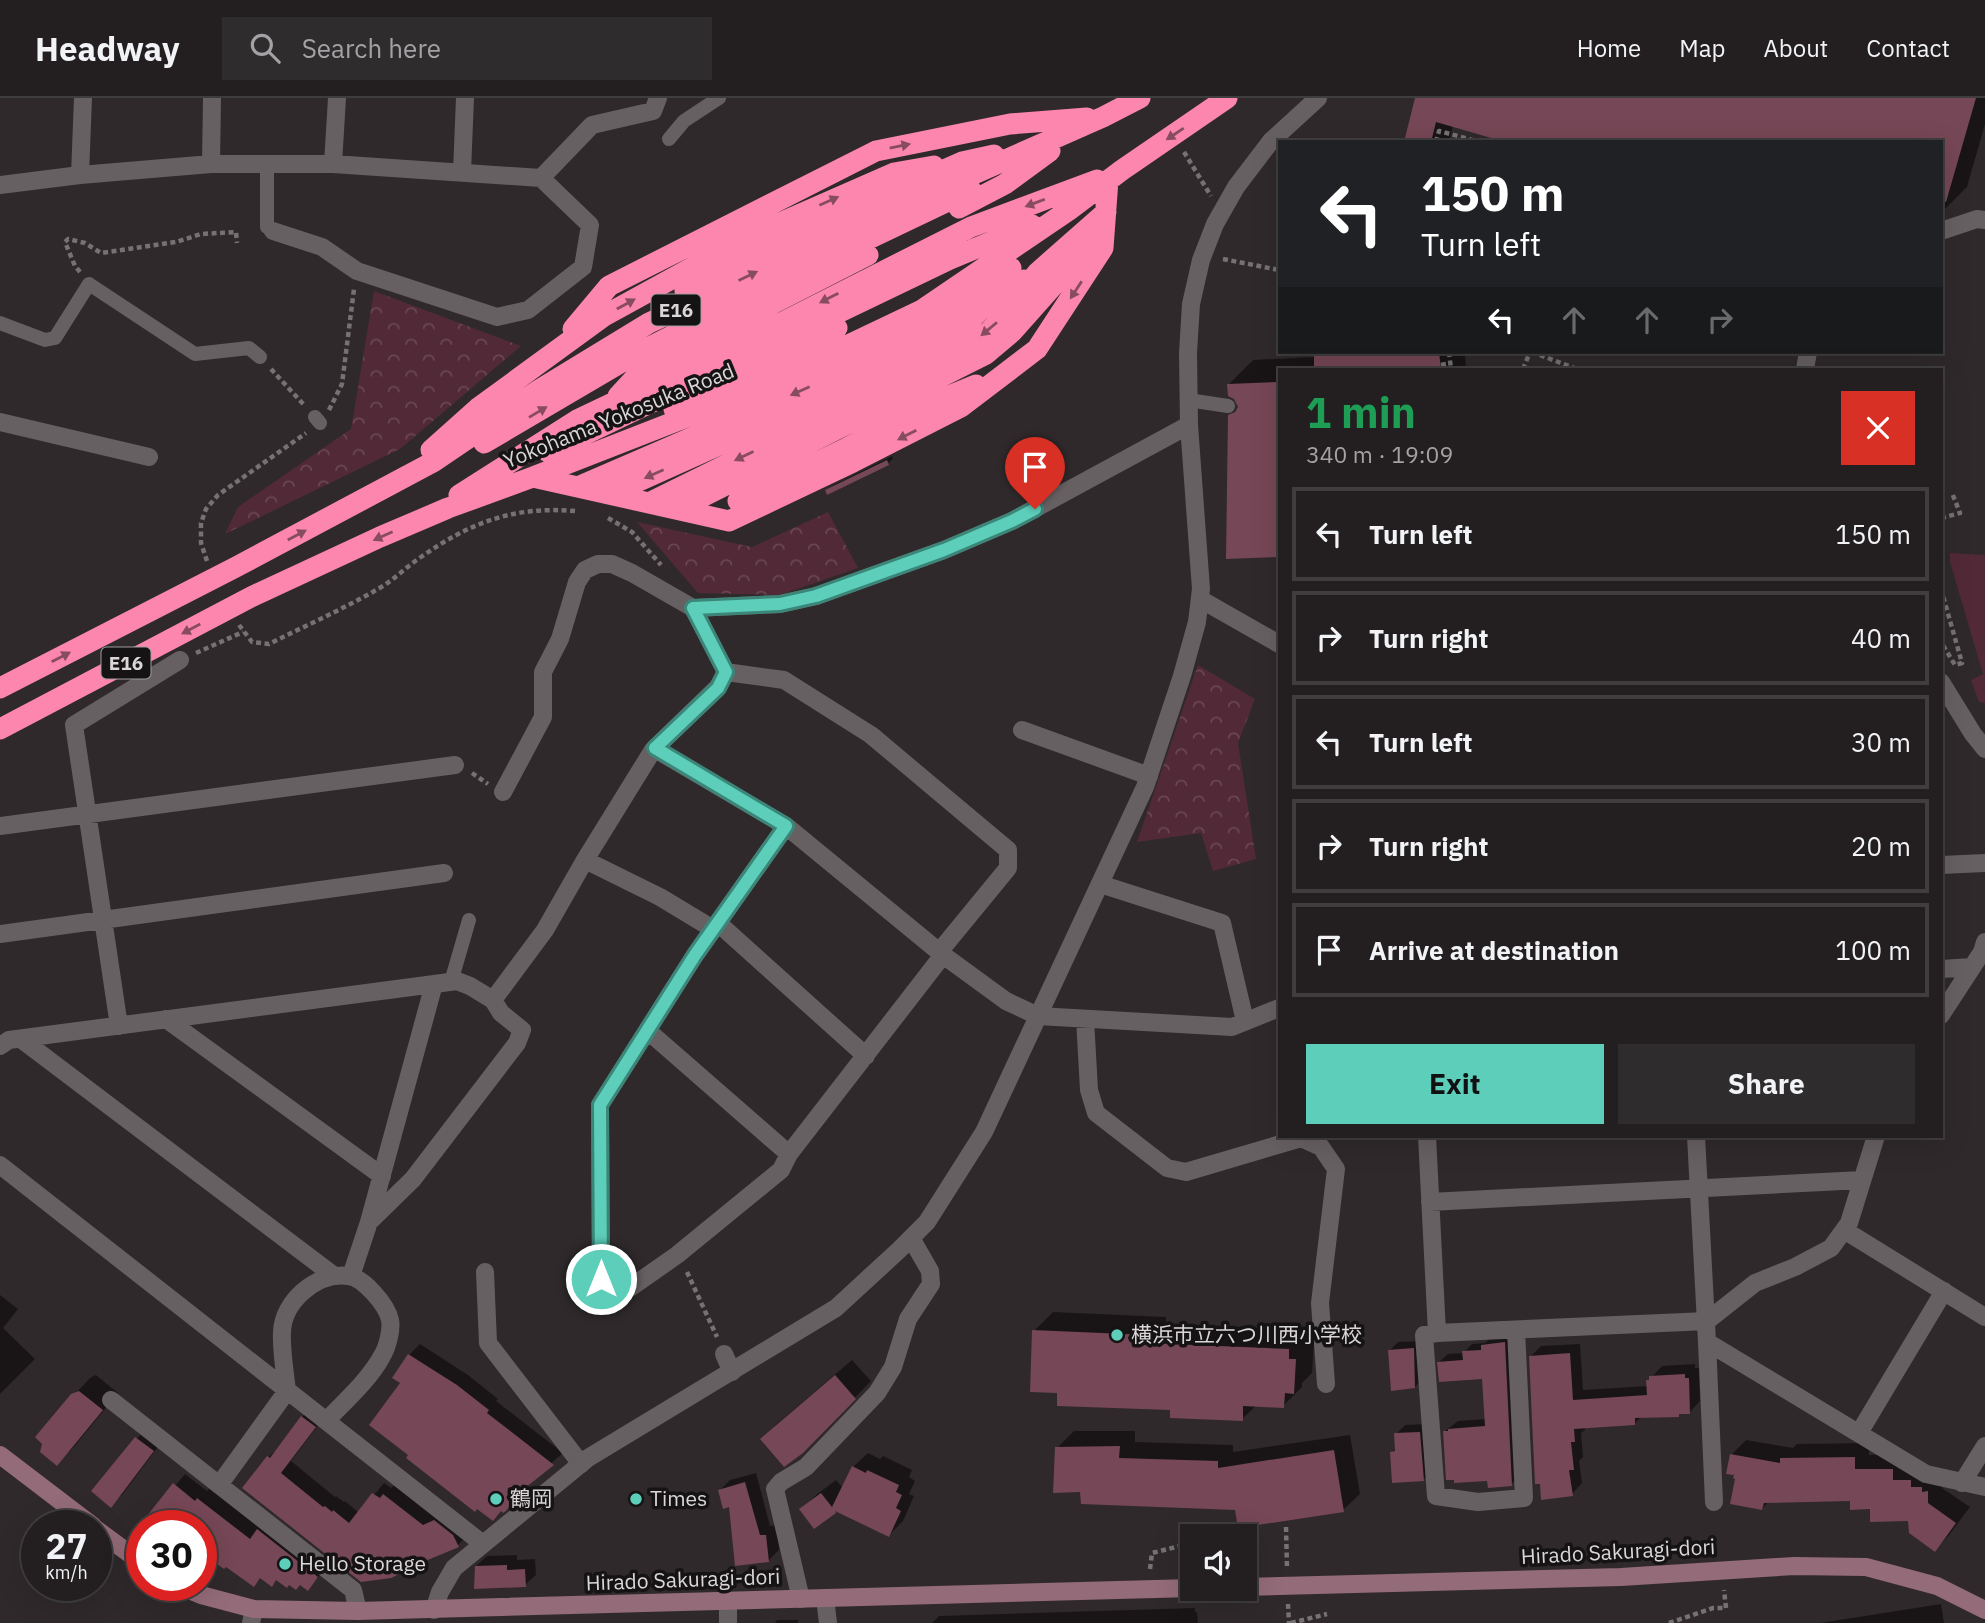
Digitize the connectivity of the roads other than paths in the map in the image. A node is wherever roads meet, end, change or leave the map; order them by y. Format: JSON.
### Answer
{"nodes":[{"id":1,"x":83,"y":98,"type":"edge"},
{"id":2,"x":212,"y":98,"type":"edge"},
{"id":3,"x":337,"y":98,"type":"edge"},
{"id":4,"x":466,"y":98,"type":"edge"},
{"id":5,"x":658,"y":98,"type":"edge"},
{"id":6,"x":1140,"y":98,"type":"edge"},
{"id":7,"x":1227,"y":98,"type":"edge"},
{"id":8,"x":1318,"y":98,"type":"edge"},
{"id":9,"x":724,"y":100,"type":"edge"},
{"id":10,"x":1103,"y":117,"type":"junction"},
{"id":11,"x":669,"y":139,"type":"dead end"},
{"id":12,"x":1050,"y":146,"type":"junction"},
{"id":13,"x":962,"y":162,"type":"junction"},
{"id":14,"x":211,"y":164,"type":"junction"},
{"id":15,"x":267,"y":164,"type":"junction"},
{"id":16,"x":334,"y":164,"type":"junction"},
{"id":17,"x":462,"y":172,"type":"junction"},
{"id":18,"x":80,"y":175,"type":"junction"},
{"id":19,"x":541,"y":178,"type":"junction"},
{"id":20,"x":0,"y":186,"type":"edge"},
{"id":21,"x":1109,"y":198,"type":"junction"},
{"id":22,"x":1069,"y":210,"type":"junction"},
{"id":23,"x":1985,"y":220,"type":"edge"},
{"id":24,"x":1943,"y":230,"type":"edge"},
{"id":25,"x":273,"y":231,"type":"joint"},
{"id":26,"x":1001,"y":238,"type":"junction"},
{"id":27,"x":1038,"y":272,"type":"junction"},
{"id":28,"x":0,"y":323,"type":"edge"},
{"id":29,"x":553,"y":353,"type":"junction"},
{"id":30,"x":260,"y":357,"type":"road end"},
{"id":31,"x":1188,"y":400,"type":"junction"},
{"id":32,"x":612,"y":403,"type":"junction"},
{"id":33,"x":1228,"y":406,"type":"dead end"},
{"id":34,"x":0,"y":422,"type":"edge"},
{"id":35,"x":1189,"y":425,"type":"junction"},
{"id":36,"x":149,"y":457,"type":"dead end"},
{"id":37,"x":425,"y":463,"type":"junction"},
{"id":38,"x":567,"y":464,"type":"junction"},
{"id":39,"x":506,"y":465,"type":"junction"},
{"id":40,"x":533,"y":477,"type":"junction"},
{"id":41,"x":579,"y":488,"type":"junction"},
{"id":42,"x":610,"y":494,"type":"junction"},
{"id":43,"x":649,"y":503,"type":"junction"},
{"id":44,"x":678,"y":509,"type":"junction"},
{"id":45,"x":414,"y":523,"type":"junction"},
{"id":46,"x":1200,"y":599,"type":"junction"},
{"id":47,"x":693,"y":608,"type":"junction"},
{"id":48,"x":1278,"y":643,"type":"edge"},
{"id":49,"x":180,"y":660,"type":"road end"},
{"id":50,"x":726,"y":672,"type":"junction"},
{"id":51,"x":1943,"y":685,"type":"edge"},
{"id":52,"x":0,"y":688,"type":"edge"},
{"id":53,"x":0,"y":729,"type":"edge"},
{"id":54,"x":1022,"y":730,"type":"dead end"},
{"id":55,"x":655,"y":748,"type":"junction"},
{"id":56,"x":1985,"y":749,"type":"edge"},
{"id":57,"x":455,"y":765,"type":"road end"},
{"id":58,"x":1149,"y":776,"type":"junction"},
{"id":59,"x":503,"y":792,"type":"road end"},
{"id":60,"x":88,"y":815,"type":"junction"},
{"id":61,"x":0,"y":826,"type":"edge"},
{"id":62,"x":786,"y":826,"type":"junction"},
{"id":63,"x":585,"y":860,"type":"junction"},
{"id":64,"x":1985,"y":863,"type":"edge"},
{"id":65,"x":1943,"y":865,"type":"edge"},
{"id":66,"x":444,"y":873,"type":"dead end"},
{"id":67,"x":1100,"y":884,"type":"junction"},
{"id":68,"x":103,"y":920,"type":"junction"},
{"id":69,"x":469,"y":920,"type":"dead end"},
{"id":70,"x":715,"y":926,"type":"junction"},
{"id":71,"x":0,"y":934,"type":"edge"},
{"id":72,"x":1985,"y":942,"type":"edge"},
{"id":73,"x":941,"y":954,"type":"junction"},
{"id":74,"x":1972,"y":967,"type":"junction"},
{"id":75,"x":1943,"y":969,"type":"edge"},
{"id":76,"x":443,"y":983,"type":"junction"},
{"id":77,"x":493,"y":1000,"type":"junction"},
{"id":78,"x":1278,"y":1008,"type":"edge"},
{"id":79,"x":1943,"y":1012,"type":"edge"},
{"id":80,"x":1038,"y":1016,"type":"junction"},
{"id":81,"x":166,"y":1019,"type":"junction"},
{"id":82,"x":1085,"y":1019,"type":"junction"},
{"id":83,"x":1245,"y":1021,"type":"junction"},
{"id":84,"x":119,"y":1026,"type":"junction"},
{"id":85,"x":648,"y":1031,"type":"junction"},
{"id":86,"x":21,"y":1039,"type":"junction"},
{"id":87,"x":0,"y":1045,"type":"edge"},
{"id":88,"x":866,"y":1056,"type":"junction"},
{"id":89,"x":1427,"y":1138,"type":"edge"},
{"id":90,"x":1696,"y":1138,"type":"edge"},
{"id":91,"x":1875,"y":1138,"type":"edge"},
{"id":92,"x":1326,"y":1141,"type":"edge"},
{"id":93,"x":789,"y":1154,"type":"junction"},
{"id":94,"x":0,"y":1165,"type":"edge"},
{"id":95,"x":382,"y":1176,"type":"junction"},
{"id":96,"x":1862,"y":1180,"type":"junction"},
{"id":97,"x":1699,"y":1188,"type":"junction"},
{"id":98,"x":1430,"y":1202,"type":"junction"},
{"id":99,"x":369,"y":1222,"type":"junction"},
{"id":100,"x":1844,"y":1230,"type":"junction"},
{"id":101,"x":911,"y":1238,"type":"junction"},
{"id":102,"x":485,"y":1272,"type":"dead end"},
{"id":103,"x":342,"y":1276,"type":"junction"},
{"id":104,"x":1944,"y":1291,"type":"junction"},
{"id":105,"x":1985,"y":1317,"type":"edge"},
{"id":106,"x":1707,"y":1321,"type":"junction"},
{"id":107,"x":1516,"y":1330,"type":"junction"},
{"id":108,"x":1437,"y":1333,"type":"junction"},
{"id":109,"x":1707,"y":1342,"type":"junction"},
{"id":110,"x":724,"y":1354,"type":"road end"},
{"id":111,"x":732,"y":1371,"type":"junction"},
{"id":112,"x":1326,"y":1384,"type":"dead end"},
{"id":113,"x":287,"y":1391,"type":"junction"},
{"id":114,"x":111,"y":1400,"type":"dead end"},
{"id":115,"x":326,"y":1421,"type":"junction"},
{"id":116,"x":1859,"y":1433,"type":"junction"},
{"id":117,"x":1985,"y":1446,"type":"edge"},
{"id":118,"x":0,"y":1455,"type":"edge"},
{"id":119,"x":581,"y":1464,"type":"junction"},
{"id":120,"x":1962,"y":1483,"type":"junction"},
{"id":121,"x":219,"y":1485,"type":"junction"},
{"id":122,"x":1985,"y":1488,"type":"edge"},
{"id":123,"x":1714,"y":1502,"type":"dead end"},
{"id":124,"x":72,"y":1510,"type":"edge"},
{"id":125,"x":483,"y":1544,"type":"junction"},
{"id":126,"x":1257,"y":1587,"type":"edge"},
{"id":127,"x":1180,"y":1588,"type":"edge"},
{"id":128,"x":825,"y":1598,"type":"junction"},
{"id":129,"x":801,"y":1599,"type":"junction"},
{"id":130,"x":216,"y":1601,"type":"edge"},
{"id":131,"x":728,"y":1601,"type":"junction"},
{"id":132,"x":434,"y":1610,"type":"junction"},
{"id":133,"x":1985,"y":1610,"type":"edge"},
{"id":134,"x":358,"y":1611,"type":"junction"},
{"id":135,"x":253,"y":1616,"type":"edge"},
{"id":136,"x":728,"y":1623,"type":"edge"},
{"id":137,"x":828,"y":1623,"type":"edge"}],
"edges":[{"from":1,"to":18,"type":"street"},
{"from":2,"to":14,"type":"street"},
{"from":3,"to":16,"type":"street"},
{"from":4,"to":17,"type":"street"},
{"from":5,"to":19,"type":"street"},
{"from":6,"to":10,"type":"highway","name":"Yokohama Yokosuka Road","number":"E16"},
{"from":7,"to":21,"type":"highway","name":"Yokohama Yokosuka Road","number":"E16","one_way":true},
{"from":8,"to":31,"type":"street"},
{"from":9,"to":11,"type":"lane"},
{"from":10,"to":12,"type":"highway","name":"Yokohama Yokosuka Road","number":"E16"},
{"from":29,"to":10,"type":"highway","one_way":true},
{"from":12,"to":13,"type":"highway"},
{"from":12,"to":32,"type":"highway"},
{"from":37,"to":12,"type":"highway","name":"Yokohama Yokosuka Road","number":"E16","one_way":true},
{"from":29,"to":13,"type":"highway","one_way":true},
{"from":13,"to":37,"type":"highway"},
{"from":14,"to":15,"type":"street"},
{"from":14,"to":18,"type":"street"},
{"from":15,"to":16,"type":"street"},
{"from":15,"to":25,"type":"lane"},
{"from":16,"to":17,"type":"street"},
{"from":17,"to":19,"type":"street"},
{"from":18,"to":20,"type":"street"},
{"from":19,"to":25,"type":"street"},
{"from":21,"to":22,"type":"highway","name":"Yokohama Yokosuka Road","number":"E16"},
{"from":21,"to":27,"type":"highway"},
{"from":21,"to":32,"type":"highway","one_way":true},
{"from":21,"to":41,"type":"highway","one_way":true},
{"from":21,"to":44,"type":"highway"},
{"from":21,"to":44,"type":"highway","one_way":true},
{"from":22,"to":26,"type":"highway"},
{"from":22,"to":38,"type":"highway","name":"Yokohama Yokosuka Road","number":"E16"},
{"from":23,"to":24,"type":"street"},
{"from":26,"to":38,"type":"highway"},
{"from":26,"to":39,"type":"highway"},
{"from":27,"to":42,"type":"highway","one_way":true},
{"from":27,"to":43,"type":"highway","one_way":true},
{"from":28,"to":30,"type":"lane"},
{"from":29,"to":37,"type":"highway"},
{"from":31,"to":33,"type":"lane"},
{"from":31,"to":35,"type":"street"},
{"from":32,"to":39,"type":"highway"},
{"from":34,"to":36,"type":"street"},
{"from":35,"to":46,"type":"street"},
{"from":35,"to":47,"type":"street"},
{"from":52,"to":37,"type":"highway","name":"Yokohama Yokosuka Road","number":"E16","one_way":true},
{"from":38,"to":40,"type":"highway","name":"Yokohama Yokosuka Road","number":"E16"},
{"from":39,"to":45,"type":"highway"},
{"from":40,"to":41,"type":"highway"},
{"from":40,"to":45,"type":"highway","name":"Yokohama Yokosuka Road","number":"E16"},
{"from":41,"to":42,"type":"highway"},
{"from":42,"to":43,"type":"highway"},
{"from":43,"to":44,"type":"highway"},
{"from":45,"to":53,"type":"highway","name":"Yokohama Yokosuka Road","number":"E16","one_way":true},
{"from":46,"to":48,"type":"street"},
{"from":46,"to":58,"type":"street"},
{"from":47,"to":50,"type":"street"},
{"from":47,"to":59,"type":"street"},
{"from":49,"to":60,"type":"street"},
{"from":50,"to":55,"type":"street"},
{"from":50,"to":73,"type":"street"},
{"from":51,"to":56,"type":"street"},
{"from":54,"to":58,"type":"street"},
{"from":55,"to":62,"type":"street"},
{"from":55,"to":63,"type":"street"},
{"from":57,"to":60,"type":"street"},
{"from":58,"to":67,"type":"street"},
{"from":60,"to":61,"type":"street"},
{"from":60,"to":68,"type":"street"},
{"from":62,"to":70,"type":"street"},
{"from":62,"to":73,"type":"street"},
{"from":63,"to":70,"type":"street"},
{"from":63,"to":77,"type":"street"},
{"from":64,"to":65,"type":"street"},
{"from":66,"to":68,"type":"street"},
{"from":67,"to":80,"type":"street"},
{"from":67,"to":83,"type":"street"},
{"from":68,"to":71,"type":"street"},
{"from":68,"to":84,"type":"street"},
{"from":69,"to":76,"type":"lane"},
{"from":70,"to":85,"type":"street"},
{"from":70,"to":88,"type":"street"},
{"from":72,"to":74,"type":"street"},
{"from":73,"to":80,"type":"street"},
{"from":73,"to":88,"type":"street"},
{"from":74,"to":75,"type":"street"},
{"from":74,"to":79,"type":"street"},
{"from":76,"to":77,"type":"street"},
{"from":76,"to":81,"type":"street"},
{"from":76,"to":95,"type":"street"},
{"from":77,"to":99,"type":"street"},
{"from":78,"to":83,"type":"street"},
{"from":80,"to":82,"type":"street"},
{"from":80,"to":101,"type":"street"},
{"from":81,"to":84,"type":"street"},
{"from":81,"to":95,"type":"street"},
{"from":82,"to":83,"type":"street"},
{"from":82,"to":92,"type":"street"},
{"from":84,"to":86,"type":"street"},
{"from":85,"to":93,"type":"street"},
{"from":85,"to":93,"type":"street"},
{"from":86,"to":87,"type":"street"},
{"from":86,"to":103,"type":"street"},
{"from":88,"to":93,"type":"street"},
{"from":89,"to":98,"type":"street"},
{"from":90,"to":97,"type":"street"},
{"from":91,"to":96,"type":"street"},
{"from":92,"to":112,"type":"street"},
{"from":94,"to":113,"type":"street"},
{"from":95,"to":99,"type":"street"},
{"from":96,"to":97,"type":"street"},
{"from":96,"to":100,"type":"street"},
{"from":97,"to":98,"type":"street"},
{"from":97,"to":106,"type":"street"},
{"from":98,"to":108,"type":"street"},
{"from":99,"to":103,"type":"street"},
{"from":100,"to":104,"type":"street"},
{"from":100,"to":106,"type":"street"},
{"from":101,"to":111,"type":"street"},
{"from":101,"to":129,"type":"street"},
{"from":102,"to":119,"type":"street"},
{"from":103,"to":113,"type":"street"},
{"from":103,"to":115,"type":"street"},
{"from":104,"to":105,"type":"street"},
{"from":104,"to":116,"type":"street"},
{"from":106,"to":107,"type":"street"},
{"from":106,"to":109,"type":"street"},
{"from":107,"to":108,"type":"street"},
{"from":107,"to":108,"type":"street"},
{"from":109,"to":116,"type":"street"},
{"from":109,"to":123,"type":"street"},
{"from":110,"to":111,"type":"street"},
{"from":111,"to":119,"type":"street"},
{"from":113,"to":115,"type":"street"},
{"from":113,"to":121,"type":"street"},
{"from":114,"to":121,"type":"street"},
{"from":115,"to":125,"type":"street"},
{"from":116,"to":120,"type":"street"},
{"from":117,"to":120,"type":"street"},
{"from":118,"to":124,"type":"main road"},
{"from":119,"to":125,"type":"street"},
{"from":120,"to":122,"type":"street"},
{"from":121,"to":134,"type":"street"},
{"from":125,"to":132,"type":"street"},
{"from":126,"to":133,"type":"main road","name":"Hirado Sakuragi-dori"},
{"from":127,"to":128,"type":"main road","name":"Hirado Sakuragi-dori"},
{"from":128,"to":129,"type":"main road","name":"Hirado Sakuragi-dori"},
{"from":128,"to":137,"type":"street"},
{"from":129,"to":131,"type":"main road","name":"Hirado Sakuragi-dori"},
{"from":130,"to":135,"type":"main road","name":"Hirado Sakuragi-dori"},
{"from":131,"to":132,"type":"main road","name":"Hirado Sakuragi-dori"},
{"from":131,"to":136,"type":"street"},
{"from":132,"to":134,"type":"main road","name":"Hirado Sakuragi-dori"},
{"from":134,"to":135,"type":"main road","name":"Hirado Sakuragi-dori"}]}
